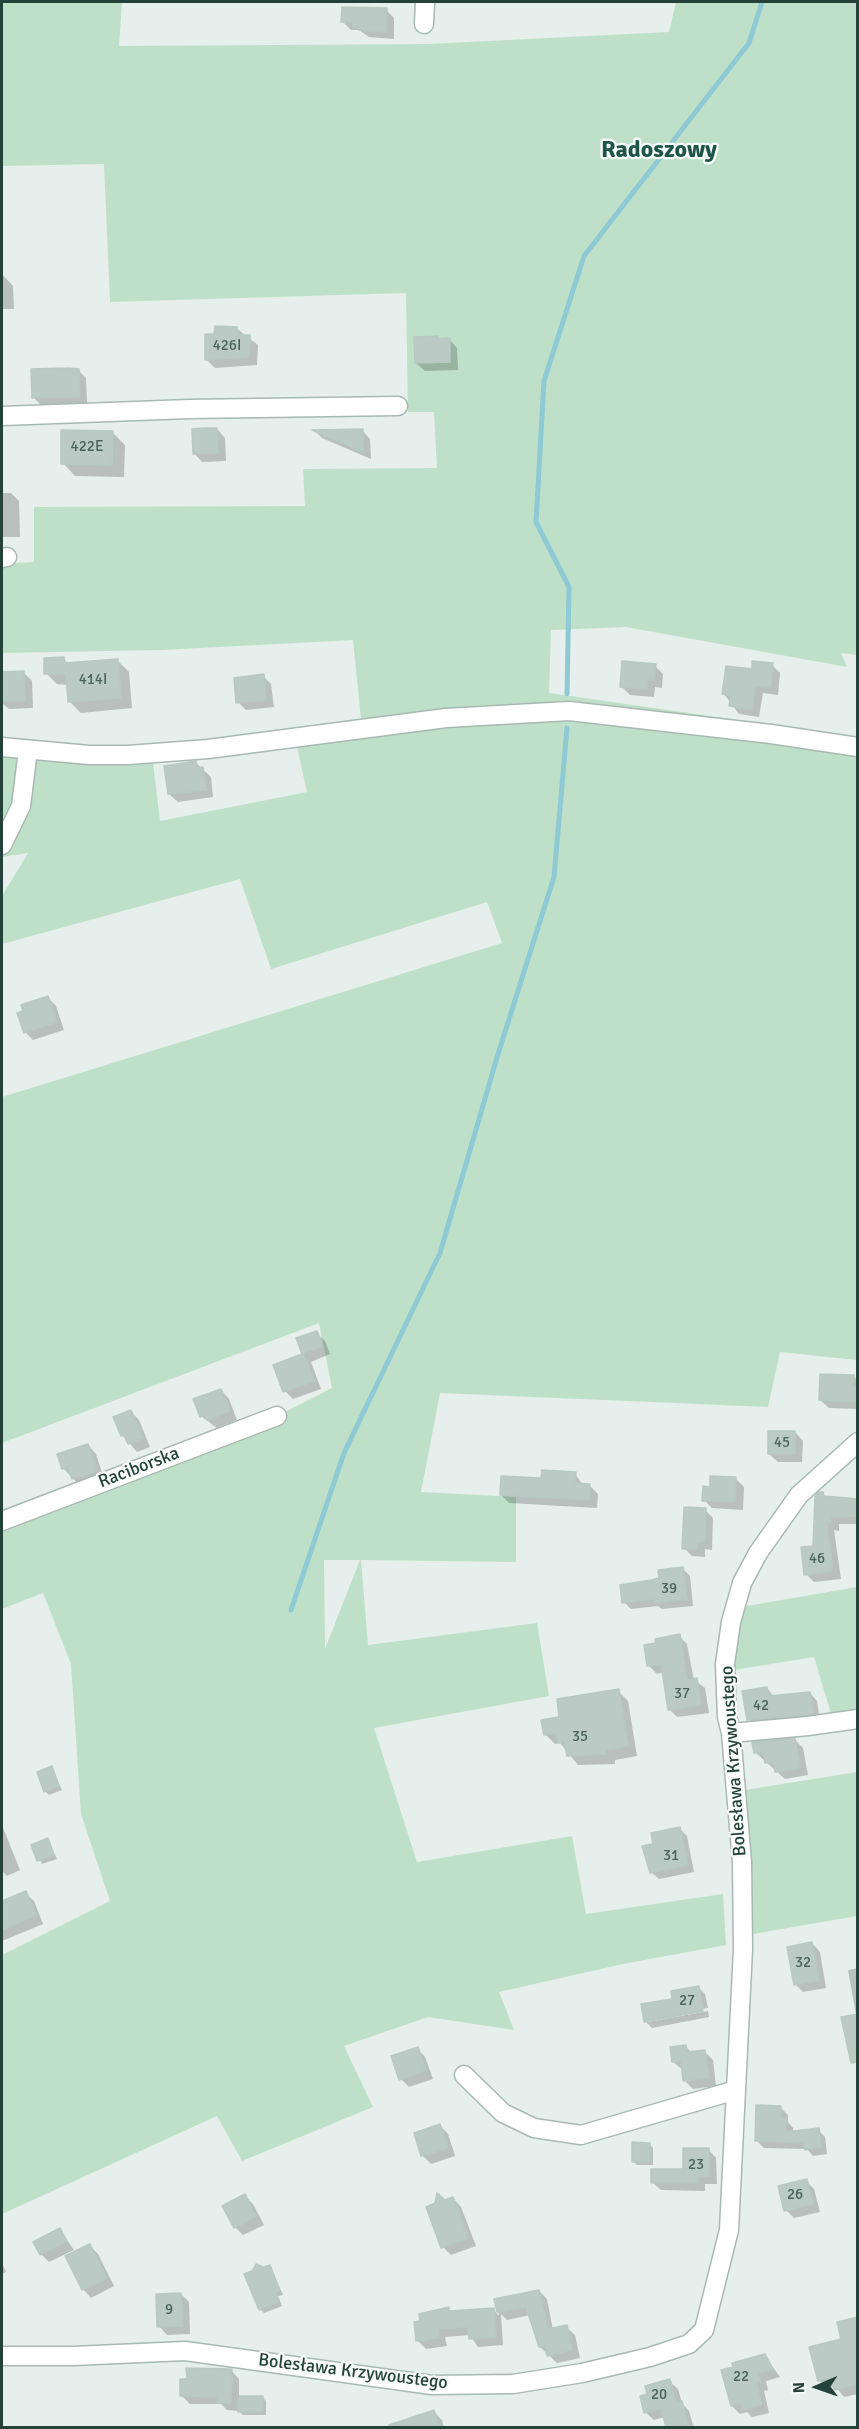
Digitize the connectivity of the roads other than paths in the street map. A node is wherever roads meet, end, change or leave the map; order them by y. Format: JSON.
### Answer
{"nodes":[{"id":1,"x":425,"y":2,"type":"edge"},
{"id":2,"x":424,"y":24,"type":"dead end"},
{"id":3,"x":398,"y":406,"type":"dead end"},
{"id":4,"x":2,"y":416,"type":"edge"},
{"id":5,"x":2,"y":747,"type":"edge"},
{"id":6,"x":858,"y":747,"type":"edge"},
{"id":7,"x":28,"y":750,"type":"junction"},
{"id":8,"x":2,"y":845,"type":"edge"},
{"id":9,"x":278,"y":1416,"type":"dead end"},
{"id":10,"x":858,"y":1442,"type":"edge"},
{"id":11,"x":2,"y":1521,"type":"edge"},
{"id":12,"x":858,"y":1719,"type":"edge"},
{"id":13,"x":731,"y":1733,"type":"junction"},
{"id":14,"x":464,"y":2075,"type":"dead end"},
{"id":15,"x":736,"y":2090,"type":"junction"},
{"id":16,"x":2,"y":2356,"type":"edge"}],
"edges":[{"from":1,"to":2,"type":"street"},
{"from":3,"to":4,"type":"street"},
{"from":5,"to":7,"type":"street"},
{"from":6,"to":7,"type":"street"},
{"from":7,"to":8,"type":"street"},
{"from":9,"to":11,"type":"street","name":"Raciborska"},
{"from":10,"to":13,"type":"street","name":"Bolesława Krzywoustego"},
{"from":12,"to":13,"type":"street"},
{"from":13,"to":15,"type":"street","name":"Bolesława Krzywoustego"},
{"from":14,"to":15,"type":"street"},
{"from":15,"to":16,"type":"street","name":"Bolesława Krzywoustego"}]}
